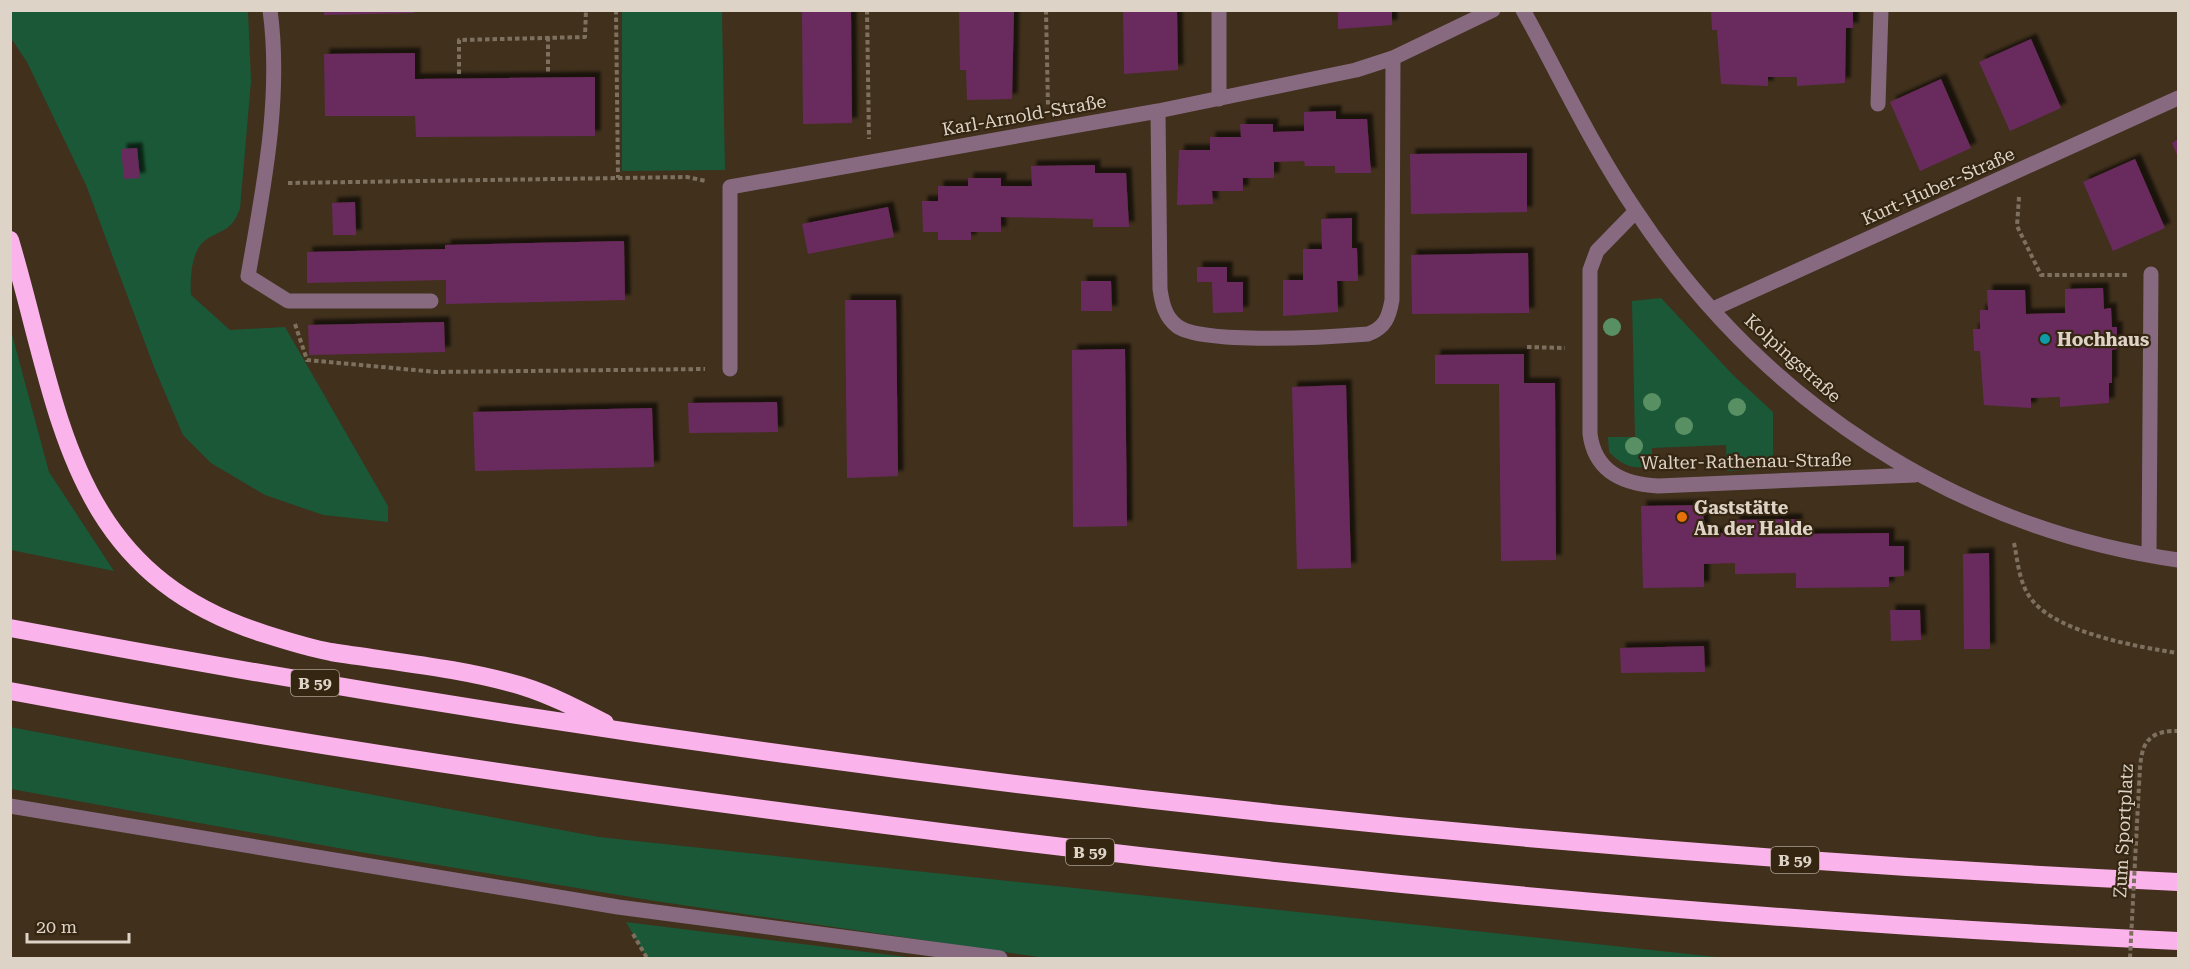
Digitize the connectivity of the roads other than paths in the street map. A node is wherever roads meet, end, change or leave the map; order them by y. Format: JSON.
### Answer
{"nodes":[{"id":1,"x":270,"y":10,"type":"edge"},
{"id":2,"x":1218,"y":10,"type":"edge"},
{"id":3,"x":1493,"y":10,"type":"edge"},
{"id":4,"x":1523,"y":10,"type":"edge"},
{"id":5,"x":1881,"y":10,"type":"edge"},
{"id":6,"x":1393,"y":58,"type":"junction"},
{"id":7,"x":2178,"y":98,"type":"edge"},
{"id":8,"x":1218,"y":99,"type":"junction"},
{"id":9,"x":1878,"y":104,"type":"dead end"},
{"id":10,"x":1158,"y":111,"type":"junction"},
{"id":11,"x":1636,"y":211,"type":"junction"},
{"id":12,"x":10,"y":240,"type":"edge"},
{"id":13,"x":2151,"y":274,"type":"road end"},
{"id":14,"x":431,"y":301,"type":"dead end"},
{"id":15,"x":1713,"y":309,"type":"junction"},
{"id":16,"x":730,"y":369,"type":"road end"},
{"id":17,"x":1918,"y":475,"type":"junction"},
{"id":18,"x":2149,"y":555,"type":"junction"},
{"id":19,"x":2178,"y":560,"type":"edge"},
{"id":20,"x":10,"y":628,"type":"edge"},
{"id":21,"x":10,"y":691,"type":"edge"},
{"id":22,"x":620,"y":730,"type":"junction"},
{"id":23,"x":10,"y":806,"type":"edge"},
{"id":24,"x":2178,"y":882,"type":"edge"},
{"id":25,"x":2178,"y":941,"type":"edge"},
{"id":26,"x":1000,"y":958,"type":"edge"}],
"edges":[{"from":1,"to":14,"type":"street"},
{"from":2,"to":8,"type":"street"},
{"from":3,"to":6,"type":"street","name":"Karl-Arnold-Straße"},
{"from":4,"to":11,"type":"street","name":"Kolpingstraße"},
{"from":5,"to":9,"type":"street"},
{"from":6,"to":8,"type":"street","name":"Karl-Arnold-Straße"},
{"from":6,"to":10,"type":"street"},
{"from":7,"to":15,"type":"street","name":"Kurt-Huber-Straße"},
{"from":8,"to":10,"type":"street","name":"Karl-Arnold-Straße"},
{"from":10,"to":16,"type":"street","name":"Karl-Arnold-Straße"},
{"from":11,"to":15,"type":"street","name":"Kolpingstraße"},
{"from":11,"to":17,"type":"street","name":"Walter-Rathenau-Straße"},
{"from":12,"to":22,"type":"highway"},
{"from":13,"to":18,"type":"street"},
{"from":15,"to":17,"type":"street","name":"Kolpingstraße"},
{"from":17,"to":18,"type":"street","name":"Kolpingstraße"},
{"from":18,"to":19,"type":"street","name":"Kolpingstraße"},
{"from":20,"to":22,"type":"highway","number":"B 59"},
{"from":21,"to":25,"type":"highway","number":"B 59"},
{"from":22,"to":24,"type":"highway","number":"B 59"},
{"from":23,"to":26,"type":"street"}]}
